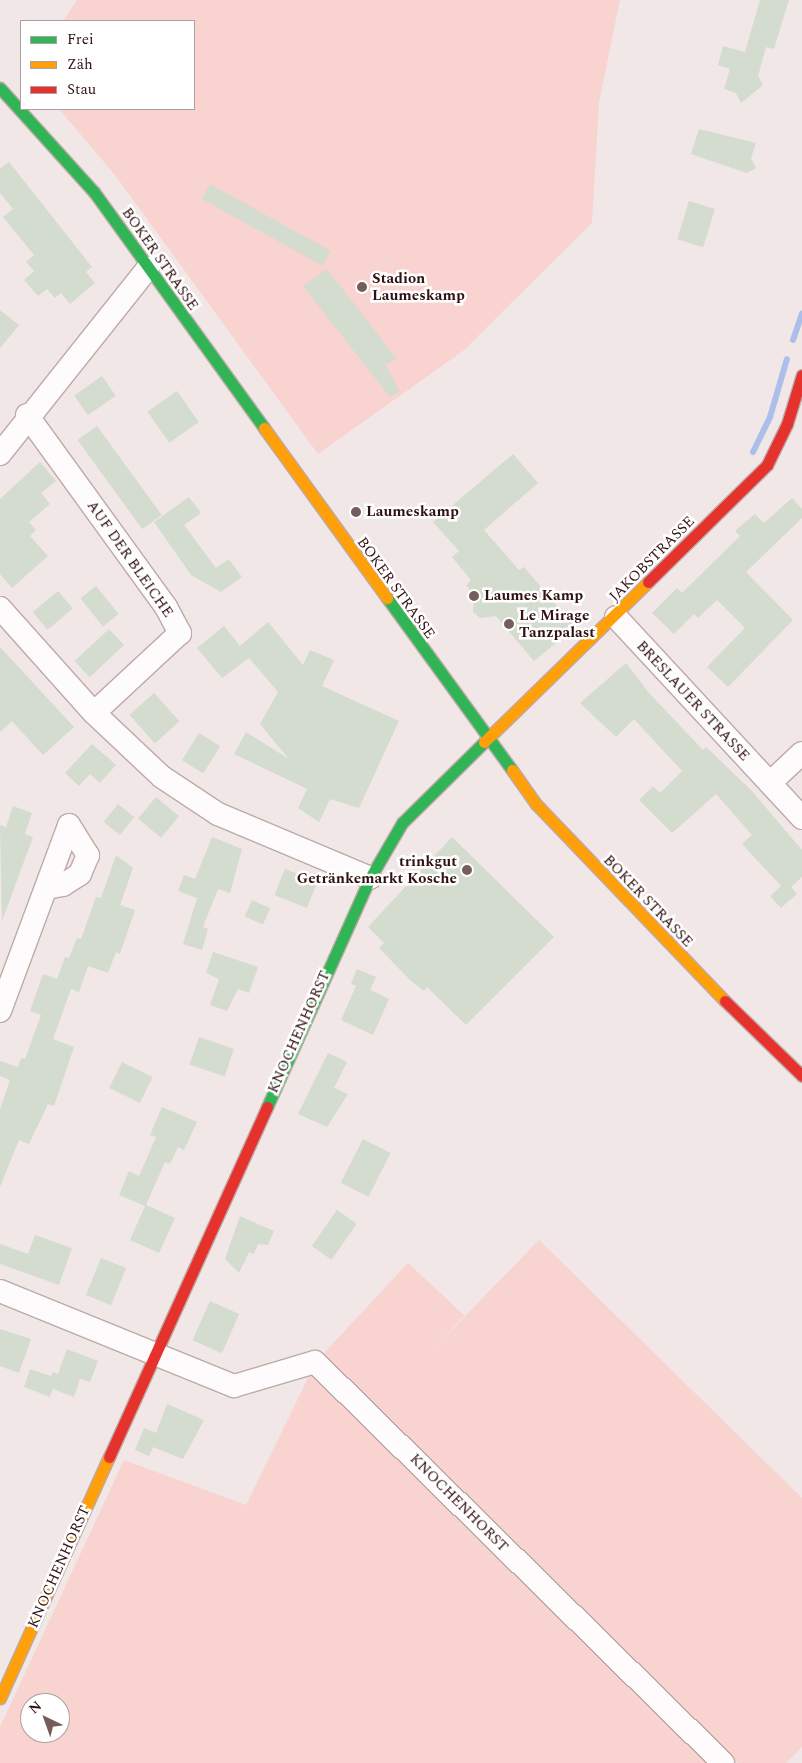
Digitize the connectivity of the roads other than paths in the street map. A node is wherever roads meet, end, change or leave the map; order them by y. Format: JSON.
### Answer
{"nodes":[{"id":1,"x":0,"y":88,"type":"edge"},
{"id":2,"x":148,"y":268,"type":"junction"},
{"id":3,"x":802,"y":375,"type":"edge"},
{"id":4,"x":27,"y":415,"type":"junction"},
{"id":5,"x":0,"y":454,"type":"edge"},
{"id":6,"x":0,"y":608,"type":"edge"},
{"id":7,"x":616,"y":618,"type":"junction"},
{"id":8,"x":94,"y":713,"type":"junction"},
{"id":9,"x":489,"y":742,"type":"junction"},
{"id":10,"x":802,"y":753,"type":"edge"},
{"id":11,"x":770,"y":783,"type":"junction"},
{"id":12,"x":802,"y":818,"type":"edge"},
{"id":13,"x":370,"y":878,"type":"junction"},
{"id":14,"x":46,"y":888,"type":"dead end"},
{"id":15,"x":0,"y":1011,"type":"edge"},
{"id":16,"x":802,"y":1076,"type":"edge"},
{"id":17,"x":0,"y":1291,"type":"edge"},
{"id":18,"x":156,"y":1354,"type":"junction"},
{"id":19,"x":0,"y":1698,"type":"edge"},
{"id":20,"x":723,"y":1763,"type":"edge"}],
"edges":[{"from":1,"to":2,"type":"street","name":"BOKER STRASSE"},
{"from":2,"to":4,"type":"street"},
{"from":2,"to":9,"type":"street","name":"BOKER STRASSE"},
{"from":3,"to":7,"type":"street","name":"JAKOBSTRASSE"},
{"from":4,"to":5,"type":"street"},
{"from":4,"to":8,"type":"street","name":"AUF DER BLEICHE"},
{"from":6,"to":8,"type":"street"},
{"from":7,"to":9,"type":"street","name":"JAKOBSTRASSE"},
{"from":7,"to":11,"type":"street","name":"BRESLAUER STRASSE"},
{"from":8,"to":13,"type":"street"},
{"from":9,"to":13,"type":"street","name":"KNOCHENHORST"},
{"from":9,"to":16,"type":"street","name":"BOKER STRASSE"},
{"from":10,"to":11,"type":"street"},
{"from":11,"to":12,"type":"street","name":"BRESLAUER STRASSE"},
{"from":13,"to":18,"type":"street","name":"KNOCHENHORST"},
{"from":14,"to":15,"type":"street"},
{"from":17,"to":18,"type":"street"},
{"from":18,"to":19,"type":"street","name":"KNOCHENHORST"},
{"from":18,"to":20,"type":"street","name":"KNOCHENHORST"}]}
